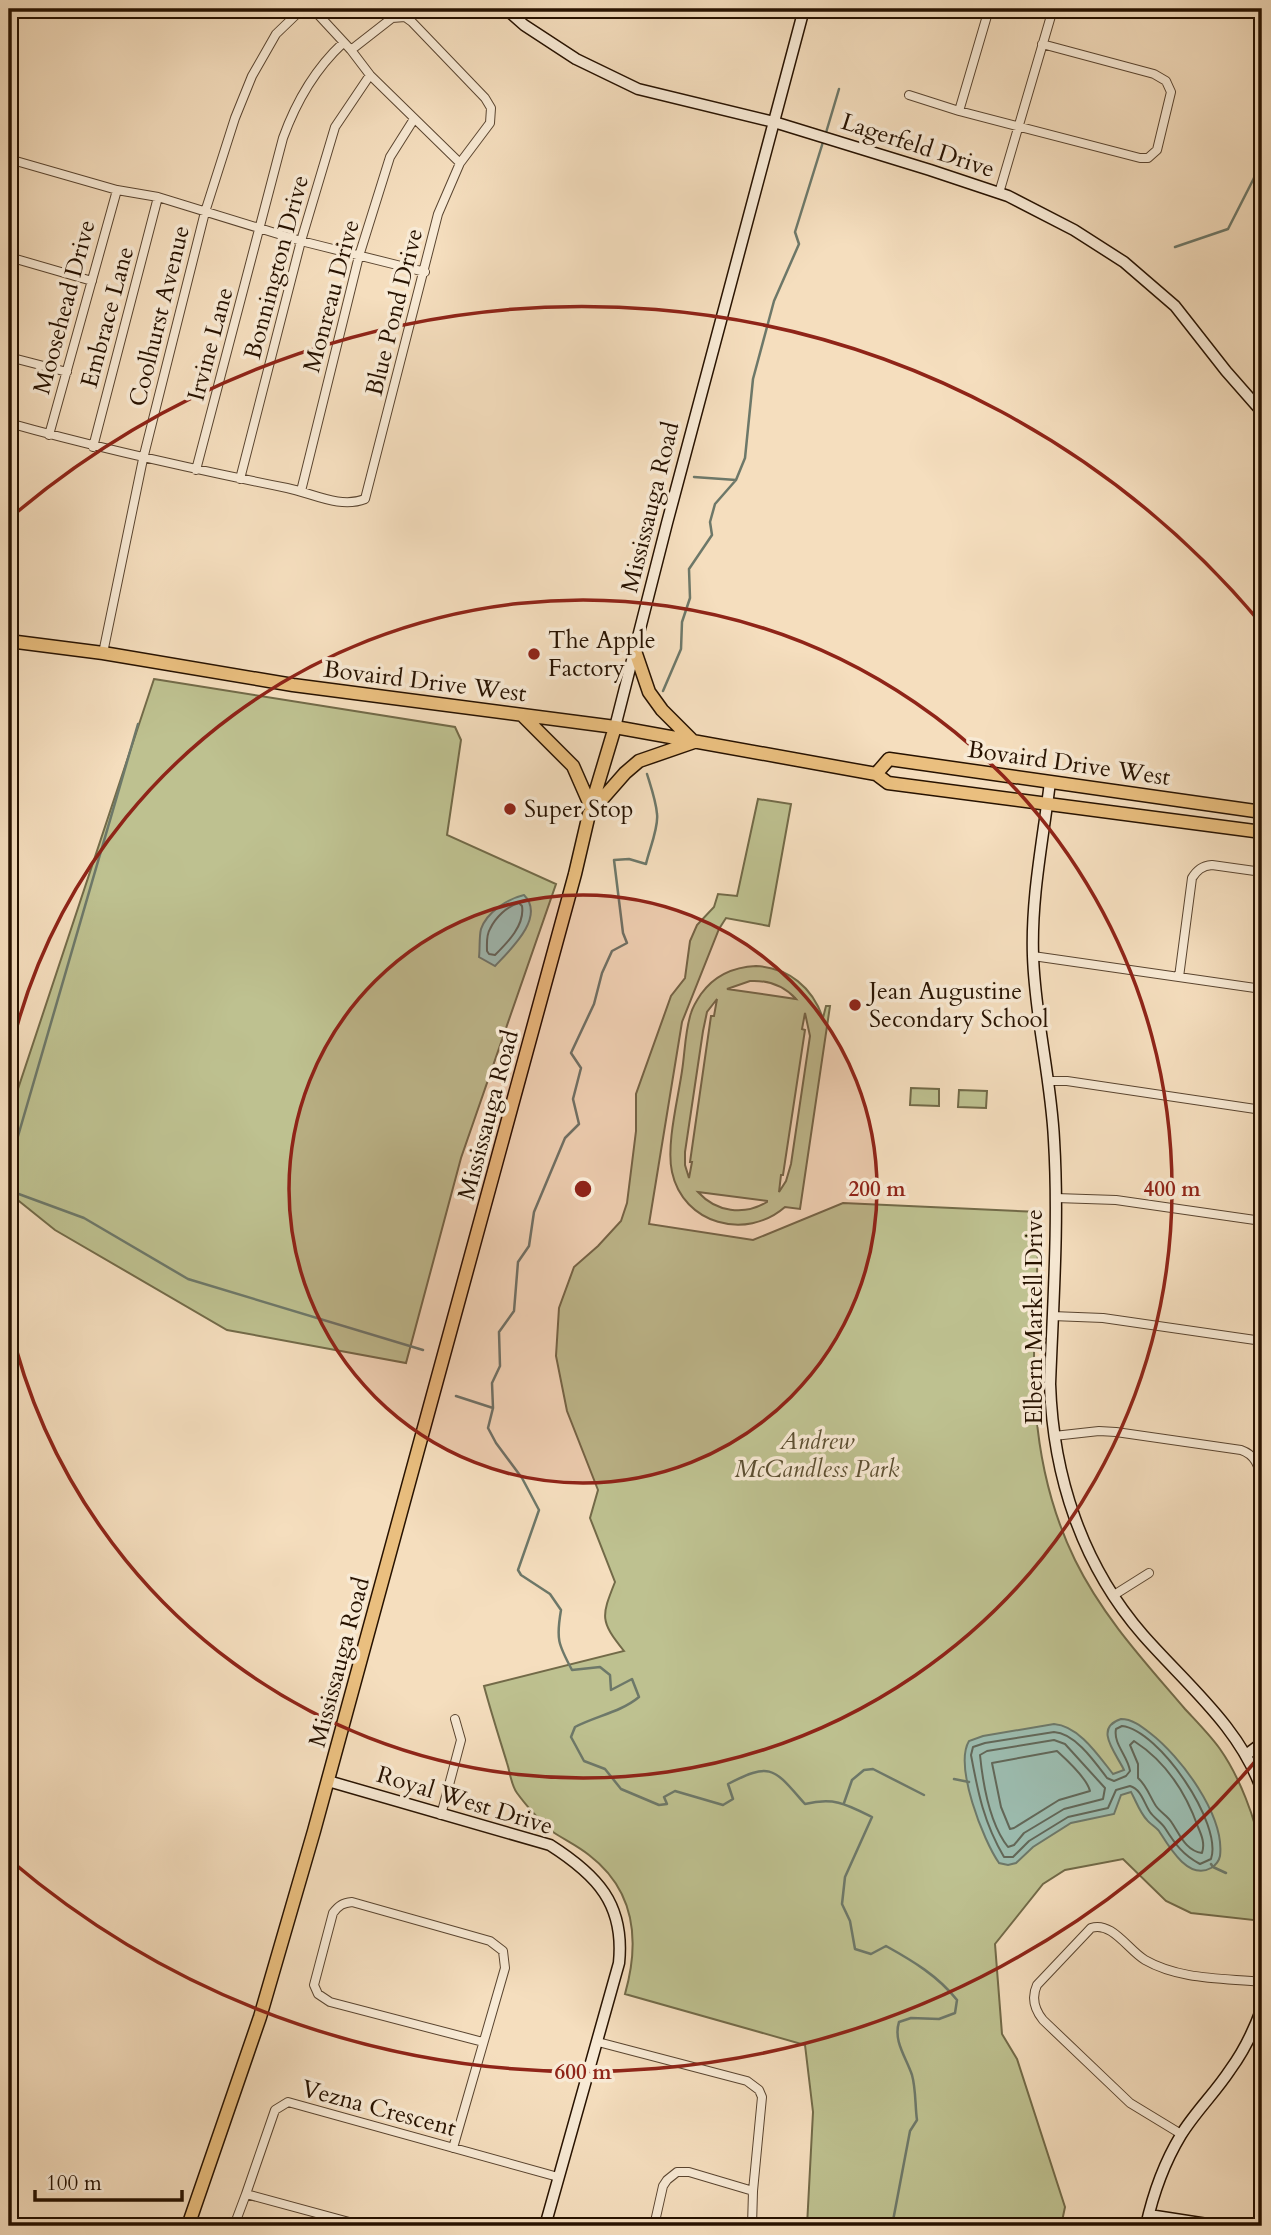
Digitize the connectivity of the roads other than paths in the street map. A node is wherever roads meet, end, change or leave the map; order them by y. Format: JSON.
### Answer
{"nodes":[{"id":1,"x":302,"y":9,"type":"edge"},
{"id":2,"x":313,"y":9,"type":"edge"},
{"id":3,"x":506,"y":9,"type":"edge"},
{"id":4,"x":804,"y":9,"type":"edge"},
{"id":5,"x":989,"y":9,"type":"edge"},
{"id":6,"x":1053,"y":9,"type":"edge"},
{"id":7,"x":343,"y":43,"type":"junction"},
{"id":8,"x":1042,"y":44,"type":"junction"},
{"id":9,"x":351,"y":50,"type":"junction"},
{"id":10,"x":370,"y":75,"type":"junction"},
{"id":11,"x":909,"y":95,"type":"dead end"},
{"id":12,"x":958,"y":111,"type":"junction"},
{"id":13,"x":414,"y":119,"type":"junction"},
{"id":14,"x":775,"y":122,"type":"junction"},
{"id":15,"x":1017,"y":127,"type":"junction"},
{"id":16,"x":9,"y":159,"type":"edge"},
{"id":17,"x":460,"y":163,"type":"junction"},
{"id":18,"x":117,"y":190,"type":"junction"},
{"id":19,"x":999,"y":193,"type":"junction"},
{"id":20,"x":158,"y":197,"type":"junction"},
{"id":21,"x":205,"y":212,"type":"junction"},
{"id":22,"x":260,"y":229,"type":"junction"},
{"id":23,"x":301,"y":241,"type":"junction"},
{"id":24,"x":359,"y":256,"type":"junction"},
{"id":25,"x":9,"y":257,"type":"edge"},
{"id":26,"x":425,"y":272,"type":"junction"},
{"id":27,"x":92,"y":281,"type":"junction"},
{"id":28,"x":9,"y":357,"type":"edge"},
{"id":29,"x":67,"y":372,"type":"junction"},
{"id":30,"x":1262,"y":412,"type":"edge"},
{"id":31,"x":9,"y":424,"type":"edge"},
{"id":32,"x":49,"y":435,"type":"junction"},
{"id":33,"x":93,"y":447,"type":"junction"},
{"id":34,"x":143,"y":459,"type":"junction"},
{"id":35,"x":196,"y":470,"type":"junction"},
{"id":36,"x":240,"y":479,"type":"junction"},
{"id":37,"x":300,"y":491,"type":"junction"},
{"id":38,"x":9,"y":594,"type":"edge"},
{"id":39,"x":9,"y":640,"type":"edge"},
{"id":40,"x":635,"y":651,"type":"junction"},
{"id":41,"x":103,"y":653,"type":"junction"},
{"id":42,"x":522,"y":715,"type":"junction"},
{"id":43,"x":615,"y":727,"type":"junction"},
{"id":44,"x":694,"y":742,"type":"junction"},
{"id":45,"x":876,"y":774,"type":"junction"},
{"id":46,"x":1050,"y":782,"type":"junction"},
{"id":47,"x":1047,"y":805,"type":"junction"},
{"id":48,"x":590,"y":810,"type":"junction"},
{"id":49,"x":1262,"y":812,"type":"edge"},
{"id":50,"x":1262,"y":832,"type":"edge"},
{"id":51,"x":1262,"y":872,"type":"edge"},
{"id":52,"x":1033,"y":956,"type":"junction"},
{"id":53,"x":1179,"y":977,"type":"junction"},
{"id":54,"x":1262,"y":989,"type":"edge"},
{"id":55,"x":1049,"y":1081,"type":"junction"},
{"id":56,"x":1262,"y":1110,"type":"edge"},
{"id":57,"x":1056,"y":1198,"type":"junction"},
{"id":58,"x":1262,"y":1221,"type":"edge"},
{"id":59,"x":1052,"y":1316,"type":"junction"},
{"id":60,"x":1262,"y":1341,"type":"edge"},
{"id":61,"x":1054,"y":1436,"type":"junction"},
{"id":62,"x":1262,"y":1479,"type":"edge"},
{"id":63,"x":1149,"y":1573,"type":"dead end"},
{"id":64,"x":1114,"y":1595,"type":"junction"},
{"id":65,"x":455,"y":1719,"type":"dead end"},
{"id":66,"x":1262,"y":1743,"type":"edge"},
{"id":67,"x":1246,"y":1755,"type":"junction"},
{"id":68,"x":328,"y":1781,"type":"junction"},
{"id":69,"x":1262,"y":1791,"type":"edge"},
{"id":70,"x":441,"y":1815,"type":"junction"},
{"id":71,"x":1262,"y":1982,"type":"edge"},
{"id":72,"x":1262,"y":2008,"type":"edge"},
{"id":73,"x":483,"y":2042,"type":"junction"},
{"id":74,"x":598,"y":2042,"type":"junction"},
{"id":75,"x":1181,"y":2134,"type":"junction"},
{"id":76,"x":453,"y":2148,"type":"junction"},
{"id":77,"x":558,"y":2177,"type":"junction"},
{"id":78,"x":753,"y":2191,"type":"junction"},
{"id":79,"x":246,"y":2194,"type":"junction"},
{"id":80,"x":1147,"y":2220,"type":"edge"},
{"id":81,"x":188,"y":2226,"type":"edge"},
{"id":82,"x":234,"y":2226,"type":"edge"},
{"id":83,"x":364,"y":2226,"type":"edge"},
{"id":84,"x":545,"y":2226,"type":"edge"},
{"id":85,"x":654,"y":2226,"type":"edge"},
{"id":86,"x":752,"y":2226,"type":"edge"},
{"id":87,"x":1220,"y":2226,"type":"edge"}],
"edges":[{"from":1,"to":21,"type":"street","name":"Coolhurst Avenue"},
{"from":2,"to":7,"type":"street"},
{"from":3,"to":14,"type":"street","name":"Lagerfeld Drive"},
{"from":4,"to":14,"type":"street","name":"Mississauga Road"},
{"from":5,"to":12,"type":"street"},
{"from":6,"to":8,"type":"street"},
{"from":7,"to":9,"type":"street"},
{"from":7,"to":22,"type":"street","name":"Irvine Lane"},
{"from":8,"to":15,"type":"street"},
{"from":8,"to":15,"type":"street"},
{"from":9,"to":10,"type":"street"},
{"from":9,"to":17,"type":"street","name":"Blue Pond Drive"},
{"from":10,"to":13,"type":"street"},
{"from":10,"to":23,"type":"street","name":"Bonnington Drive"},
{"from":11,"to":12,"type":"street"},
{"from":12,"to":15,"type":"street"},
{"from":13,"to":17,"type":"street"},
{"from":13,"to":24,"type":"street","name":"Monreau Drive"},
{"from":14,"to":19,"type":"street","name":"Lagerfeld Drive"},
{"from":14,"to":40,"type":"street","name":"Mississauga Road"},
{"from":15,"to":19,"type":"street"},
{"from":16,"to":18,"type":"street"},
{"from":17,"to":26,"type":"street","name":"Blue Pond Drive"},
{"from":18,"to":20,"type":"street"},
{"from":18,"to":27,"type":"street","name":"Moosehead Drive"},
{"from":19,"to":30,"type":"street","name":"Lagerfeld Drive"},
{"from":20,"to":21,"type":"street"},
{"from":20,"to":33,"type":"street","name":"Embrace Lane"},
{"from":21,"to":22,"type":"street"},
{"from":21,"to":34,"type":"street","name":"Coolhurst Avenue"},
{"from":22,"to":23,"type":"street"},
{"from":22,"to":35,"type":"street","name":"Irvine Lane"},
{"from":23,"to":24,"type":"street"},
{"from":23,"to":36,"type":"street","name":"Bonnington Drive"},
{"from":24,"to":26,"type":"street"},
{"from":24,"to":37,"type":"street","name":"Monreau Drive"},
{"from":25,"to":27,"type":"street"},
{"from":26,"to":37,"type":"street","name":"Blue Pond Drive"},
{"from":27,"to":29,"type":"street","name":"Moosehead Drive"},
{"from":28,"to":29,"type":"street"},
{"from":29,"to":32,"type":"street","name":"Moosehead Drive"},
{"from":31,"to":32,"type":"street","name":"Blue Pond Drive"},
{"from":32,"to":33,"type":"street","name":"Blue Pond Drive"},
{"from":33,"to":34,"type":"street","name":"Blue Pond Drive"},
{"from":34,"to":35,"type":"street","name":"Blue Pond Drive"},
{"from":34,"to":41,"type":"street","name":"Coolhurst Avenue"},
{"from":35,"to":36,"type":"street","name":"Blue Pond Drive"},
{"from":36,"to":37,"type":"street","name":"Blue Pond Drive"},
{"from":38,"to":39,"type":"street"},
{"from":39,"to":41,"type":"main road","name":"Bovaird Drive West"},
{"from":40,"to":43,"type":"street","name":"Mississauga Road"},
{"from":40,"to":44,"type":"main road"},
{"from":41,"to":42,"type":"main road","name":"Bovaird Drive West"},
{"from":42,"to":43,"type":"main road","name":"Bovaird Drive West"},
{"from":42,"to":48,"type":"main road"},
{"from":43,"to":44,"type":"main road","name":"Bovaird Drive West"},
{"from":43,"to":48,"type":"main road","name":"Mississauga Road"},
{"from":44,"to":45,"type":"main road","name":"Bovaird Drive West"},
{"from":44,"to":48,"type":"main road"},
{"from":45,"to":46,"type":"main road","name":"Bovaird Drive West"},
{"from":45,"to":47,"type":"main road","name":"Bovaird Drive West"},
{"from":46,"to":47,"type":"street","name":"Elbern Markell Drive"},
{"from":46,"to":49,"type":"main road","name":"Bovaird Drive West"},
{"from":47,"to":50,"type":"main road","name":"Bovaird Drive West"},
{"from":47,"to":52,"type":"street","name":"Elbern Markell Drive"},
{"from":48,"to":68,"type":"main road","name":"Mississauga Road"},
{"from":51,"to":53,"type":"street"},
{"from":52,"to":53,"type":"street"},
{"from":52,"to":55,"type":"street","name":"Elbern Markell Drive"},
{"from":53,"to":54,"type":"street"},
{"from":55,"to":56,"type":"street"},
{"from":55,"to":57,"type":"street","name":"Elbern Markell Drive"},
{"from":57,"to":58,"type":"street"},
{"from":57,"to":59,"type":"street","name":"Elbern Markell Drive"},
{"from":59,"to":60,"type":"street"},
{"from":59,"to":61,"type":"street","name":"Elbern Markell Drive"},
{"from":61,"to":62,"type":"street"},
{"from":61,"to":64,"type":"street","name":"Elbern Markell Drive"},
{"from":63,"to":64,"type":"street"},
{"from":64,"to":67,"type":"street","name":"Elbern Markell Drive"},
{"from":65,"to":70,"type":"street"},
{"from":66,"to":67,"type":"street"},
{"from":67,"to":69,"type":"street","name":"Elbern Markell Drive"},
{"from":68,"to":70,"type":"street","name":"Royal West Drive"},
{"from":68,"to":81,"type":"main road","name":"Mississauga Road"},
{"from":70,"to":74,"type":"street","name":"Royal West Drive"},
{"from":71,"to":75,"type":"street"},
{"from":72,"to":75,"type":"street"},
{"from":73,"to":73,"type":"street"},
{"from":73,"to":76,"type":"street"},
{"from":74,"to":77,"type":"street","name":"Royal West Drive"},
{"from":74,"to":78,"type":"street"},
{"from":75,"to":80,"type":"street"},
{"from":76,"to":77,"type":"street","name":"Vezna Crescent"},
{"from":76,"to":79,"type":"street","name":"Vezna Crescent"},
{"from":77,"to":84,"type":"street","name":"Royal West Drive"},
{"from":78,"to":85,"type":"street"},
{"from":78,"to":86,"type":"street"},
{"from":79,"to":82,"type":"street","name":"Vezna Crescent"},
{"from":79,"to":83,"type":"street"},
{"from":80,"to":87,"type":"street"}]}
